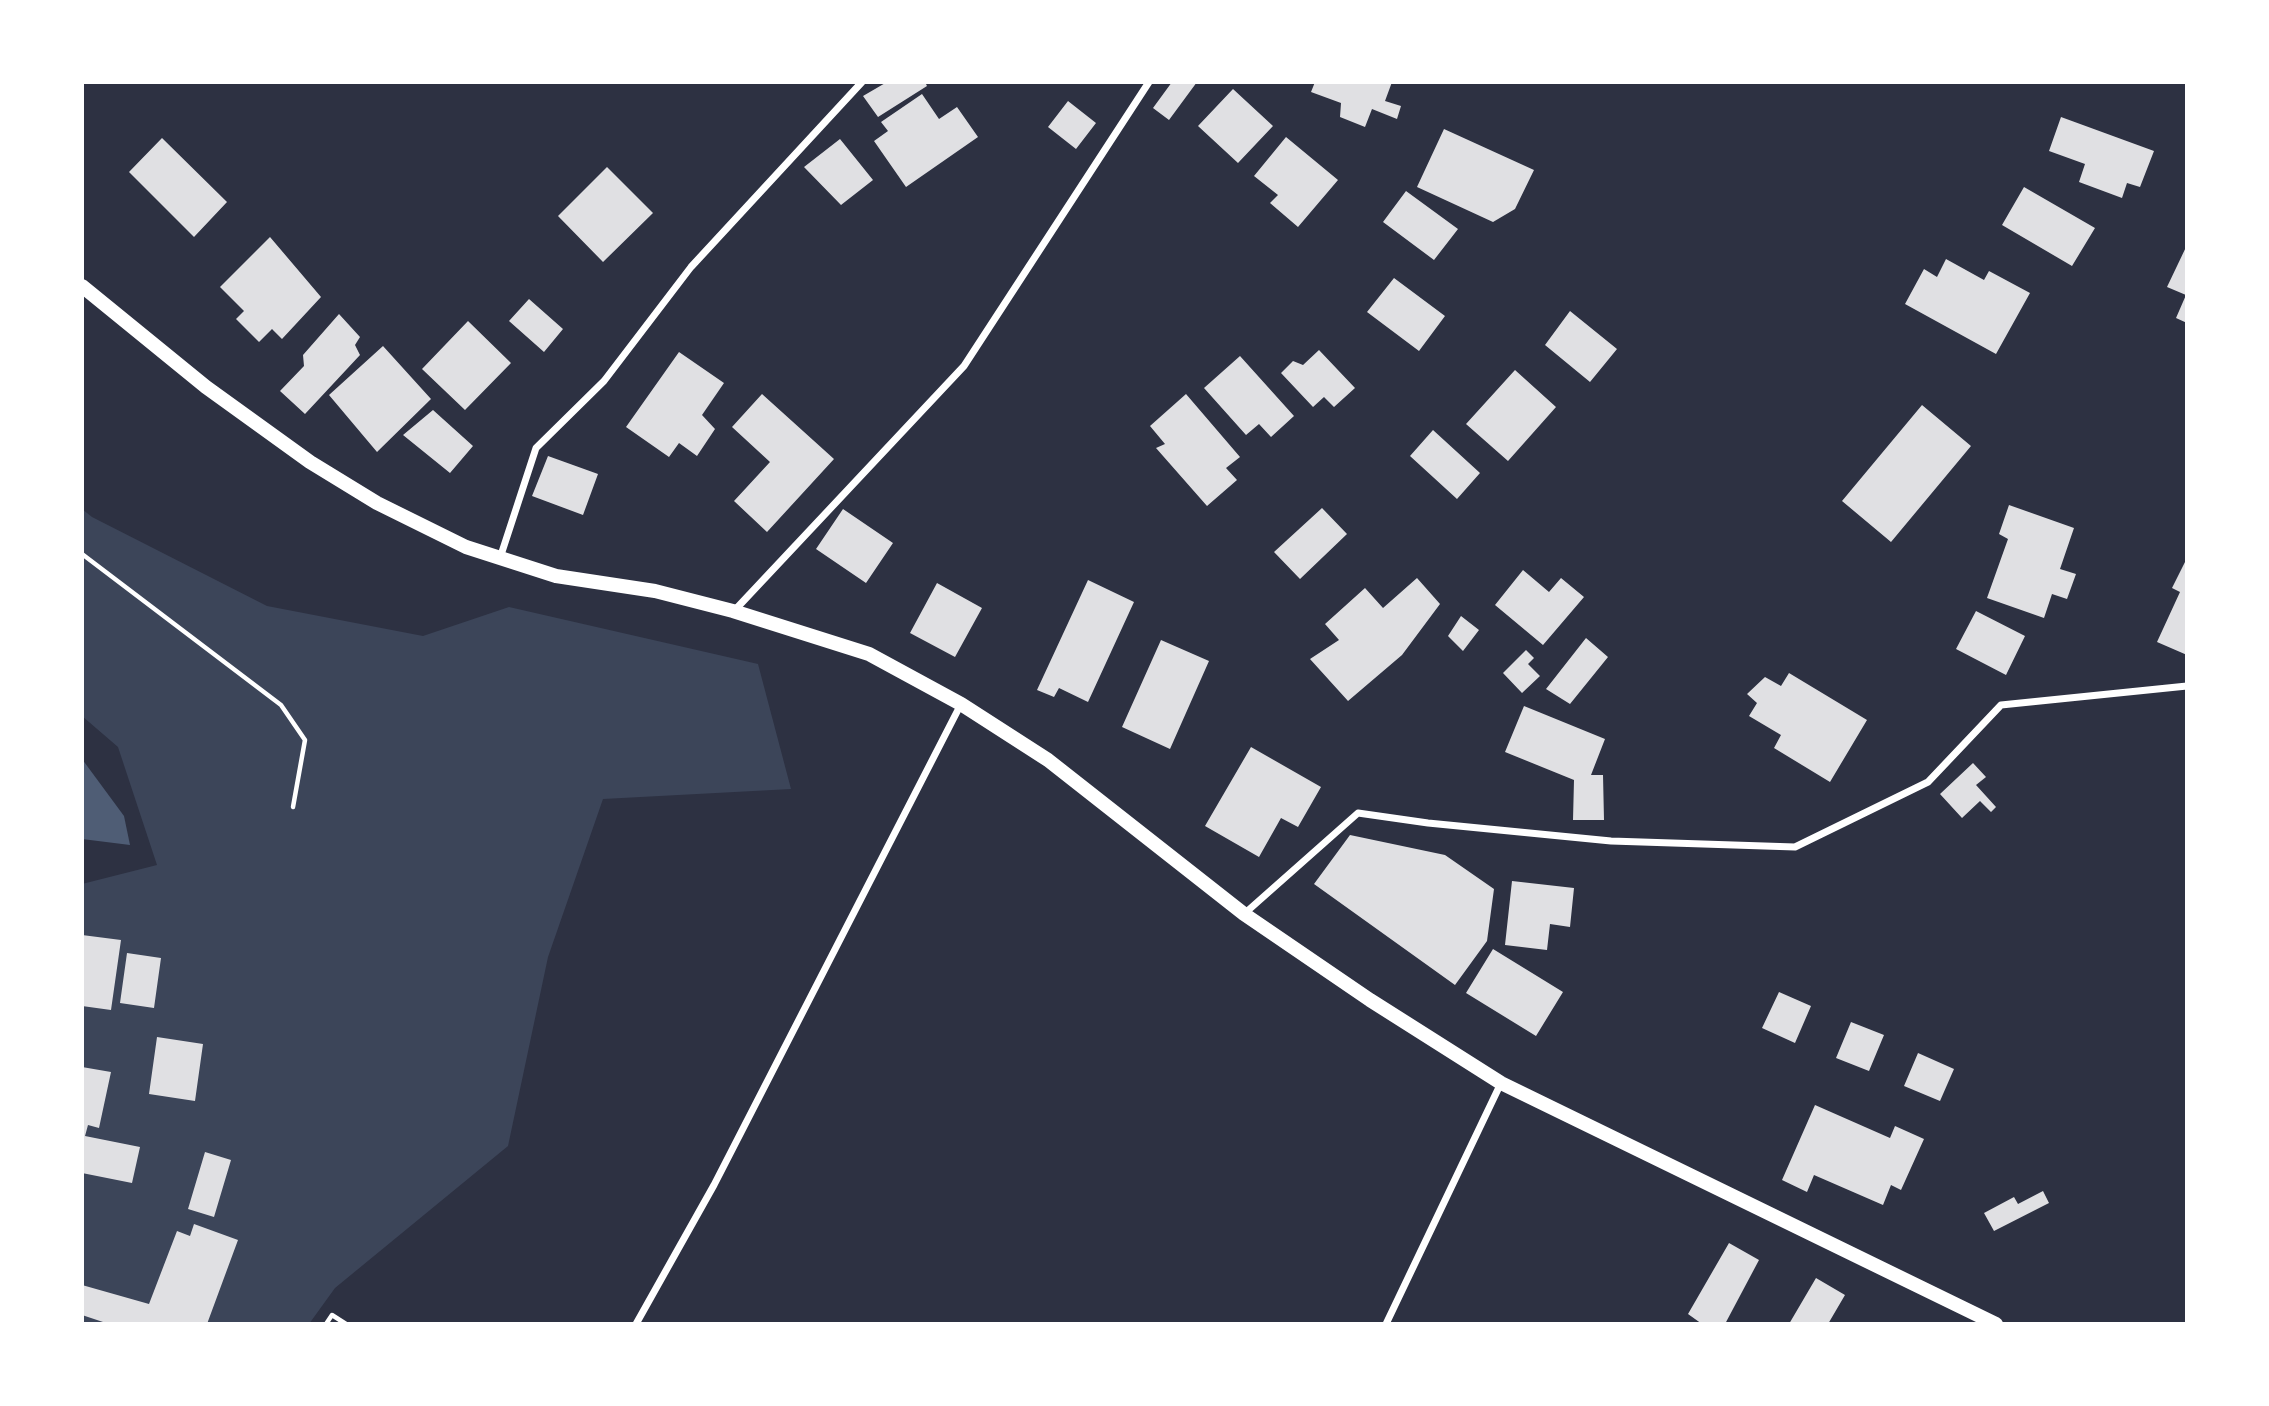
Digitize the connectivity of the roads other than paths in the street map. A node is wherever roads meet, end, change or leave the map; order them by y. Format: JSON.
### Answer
{"nodes":[{"id":1,"x":862,"y":82,"type":"edge"},
{"id":2,"x":1149,"y":82,"type":"edge"},
{"id":3,"x":82,"y":286,"type":"edge"},
{"id":4,"x":500,"y":558,"type":"junction"},
{"id":5,"x":733,"y":611,"type":"junction"},
{"id":6,"x":2187,"y":686,"type":"edge"},
{"id":7,"x":961,"y":704,"type":"junction"},
{"id":8,"x":1244,"y":914,"type":"junction"},
{"id":9,"x":1501,"y":1083,"type":"junction"},
{"id":10,"x":636,"y":1324,"type":"edge"},
{"id":11,"x":1386,"y":1324,"type":"edge"},
{"id":12,"x":1996,"y":1324,"type":"edge"}],
"edges":[{"from":1,"to":4,"type":"street"},
{"from":2,"to":5,"type":"street"},
{"from":3,"to":4,"type":"main road"},
{"from":4,"to":5,"type":"main road"},
{"from":5,"to":7,"type":"main road"},
{"from":6,"to":8,"type":"street"},
{"from":7,"to":8,"type":"main road"},
{"from":7,"to":10,"type":"street"},
{"from":8,"to":9,"type":"main road"},
{"from":9,"to":11,"type":"street"},
{"from":9,"to":12,"type":"main road"}]}
